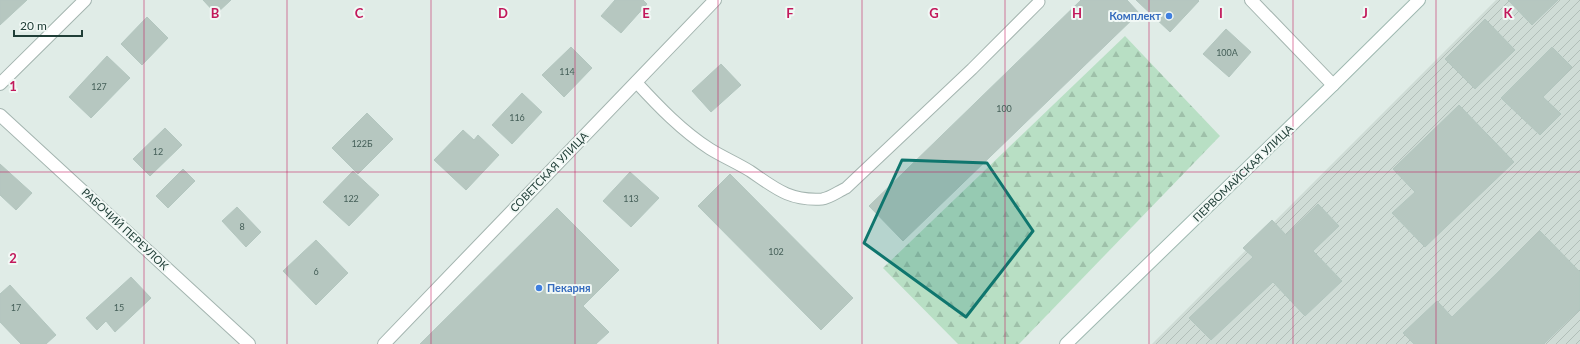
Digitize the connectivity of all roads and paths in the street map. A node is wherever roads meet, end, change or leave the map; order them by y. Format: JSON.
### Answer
{"nodes":[{"id":1,"x":85,"y":0,"type":"edge"},
{"id":2,"x":715,"y":0,"type":"edge"},
{"id":3,"x":1251,"y":0,"type":"edge"},
{"id":4,"x":1419,"y":0,"type":"edge"},
{"id":5,"x":1039,"y":2,"type":"dead end"},
{"id":6,"x":636,"y":82,"type":"junction"},
{"id":7,"x":0,"y":84,"type":"edge"},
{"id":8,"x":1333,"y":85,"type":"junction"},
{"id":9,"x":0,"y":115,"type":"edge"},
{"id":10,"x":249,"y":344,"type":"edge"},
{"id":11,"x":384,"y":344,"type":"edge"},
{"id":12,"x":1066,"y":344,"type":"edge"}],
"edges":[{"from":1,"to":7,"type":"street"},
{"from":2,"to":6,"type":"street","name":"СОВЕТСКАЯ УЛИЦА"},
{"from":3,"to":8,"type":"street"},
{"from":4,"to":8,"type":"street","name":"ПЕРВОМАЙСКАЯ УЛИЦА"},
{"from":5,"to":6,"type":"lane"},
{"from":6,"to":11,"type":"street","name":"СОВЕТСКАЯ УЛИЦА"},
{"from":8,"to":12,"type":"street","name":"ПЕРВОМАЙСКАЯ УЛИЦА"},
{"from":9,"to":10,"type":"street","name":"РАБОЧИЙ ПЕРЕУЛОК"}]}
